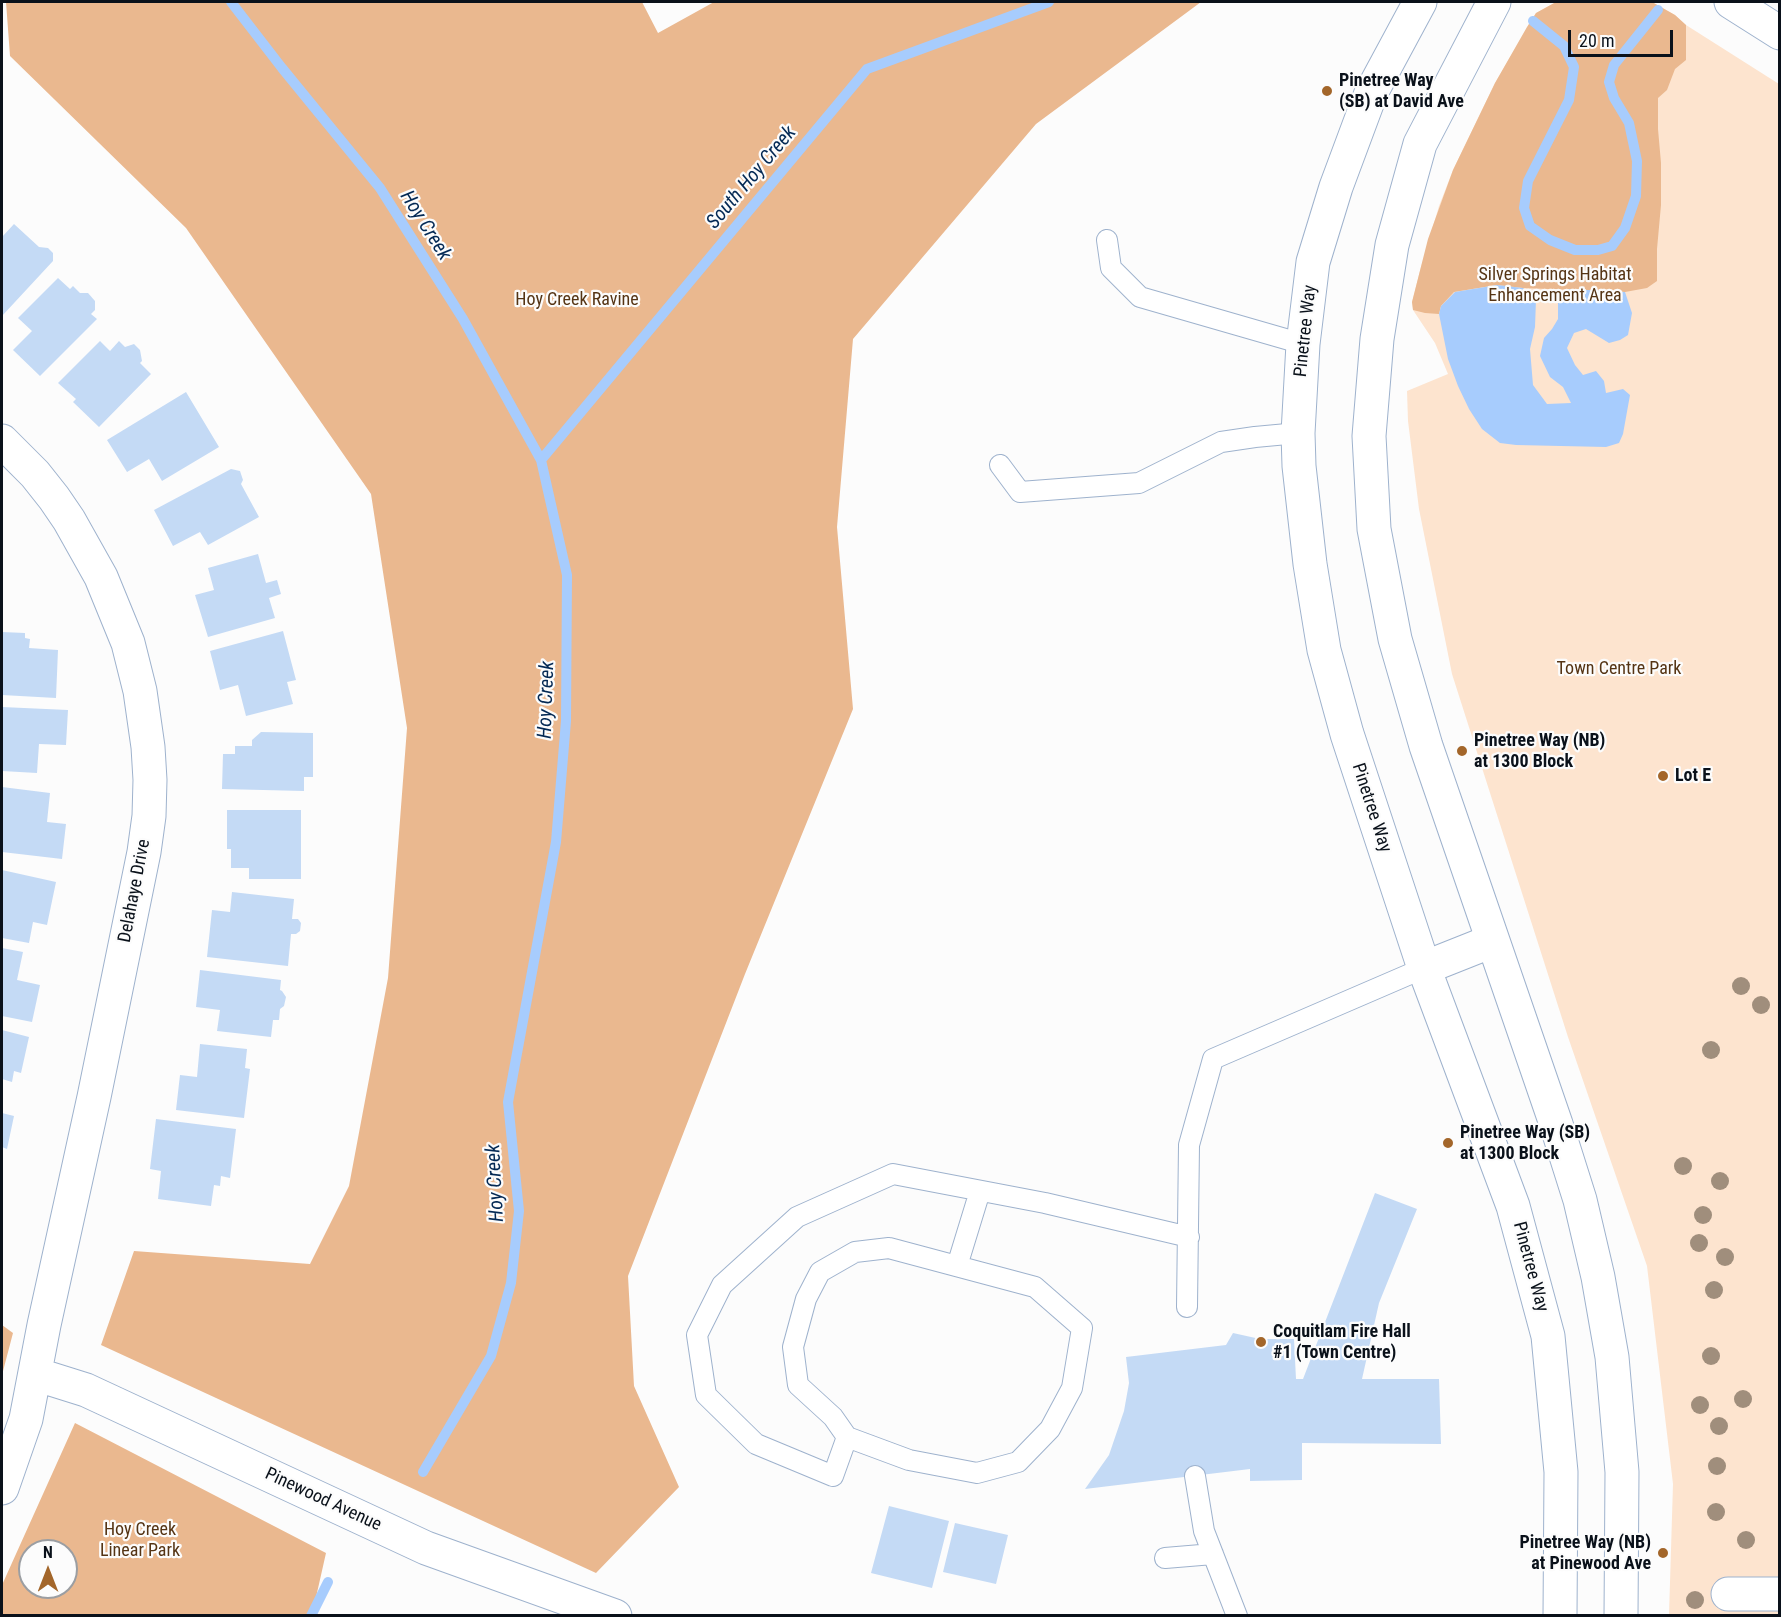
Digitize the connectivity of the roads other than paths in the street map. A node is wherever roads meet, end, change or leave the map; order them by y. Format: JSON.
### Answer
{"nodes":[{"id":1,"x":1420,"y":2,"type":"edge"},
{"id":2,"x":1731,"y":2,"type":"edge"},
{"id":3,"x":1496,"y":8,"type":"edge"},
{"id":4,"x":1779,"y":33,"type":"edge"},
{"id":5,"x":1107,"y":240,"type":"dead end"},
{"id":6,"x":1303,"y":344,"type":"junction"},
{"id":7,"x":1298,"y":433,"type":"junction"},
{"id":8,"x":2,"y":441,"type":"edge"},
{"id":9,"x":1000,"y":465,"type":"dead end"},
{"id":10,"x":1492,"y":941,"type":"junction"},
{"id":11,"x":1424,"y":968,"type":"junction"},
{"id":12,"x":980,"y":1191,"type":"junction"},
{"id":13,"x":1188,"y":1237,"type":"junction"},
{"id":14,"x":957,"y":1266,"type":"junction"},
{"id":15,"x":1187,"y":1308,"type":"dead end"},
{"id":16,"x":35,"y":1374,"type":"junction"},
{"id":17,"x":847,"y":1437,"type":"junction"},
{"id":18,"x":1195,"y":1476,"type":"dead end"},
{"id":19,"x":2,"y":1488,"type":"edge"},
{"id":20,"x":1213,"y":1554,"type":"junction"},
{"id":21,"x":1165,"y":1558,"type":"dead end"},
{"id":22,"x":1728,"y":1594,"type":"dead end"},
{"id":23,"x":1779,"y":1594,"type":"edge"},
{"id":24,"x":577,"y":1609,"type":"edge"},
{"id":25,"x":615,"y":1616,"type":"edge"},
{"id":26,"x":1237,"y":1616,"type":"edge"},
{"id":27,"x":1560,"y":1616,"type":"edge"},
{"id":28,"x":1621,"y":1616,"type":"edge"}],
"edges":[{"from":1,"to":6,"type":"main road","name":"Pinetree Way"},
{"from":2,"to":4,"type":"main road"},
{"from":3,"to":10,"type":"main road"},
{"from":5,"to":6,"type":"lane"},
{"from":6,"to":7,"type":"main road","name":"Pinetree Way"},
{"from":7,"to":9,"type":"lane"},
{"from":7,"to":11,"type":"main road","name":"Pinetree Way"},
{"from":8,"to":16,"type":"main road","name":"Delahaye Drive"},
{"from":10,"to":11,"type":"main road"},
{"from":10,"to":28,"type":"main road"},
{"from":11,"to":13,"type":"lane"},
{"from":11,"to":27,"type":"main road","name":"Pinetree Way"},
{"from":12,"to":13,"type":"lane"},
{"from":12,"to":14,"type":"lane"},
{"from":12,"to":17,"type":"lane"},
{"from":13,"to":15,"type":"lane"},
{"from":14,"to":17,"type":"lane"},
{"from":14,"to":17,"type":"lane"},
{"from":16,"to":19,"type":"main road","name":"Delahaye Drive"},
{"from":16,"to":24,"type":"main road","name":"Pinewood Avenue"},
{"from":18,"to":20,"type":"lane"},
{"from":20,"to":21,"type":"lane"},
{"from":20,"to":26,"type":"lane"},
{"from":22,"to":23,"type":"main road"},
{"from":24,"to":25,"type":"main road","name":"Pinewood Avenue"}]}
